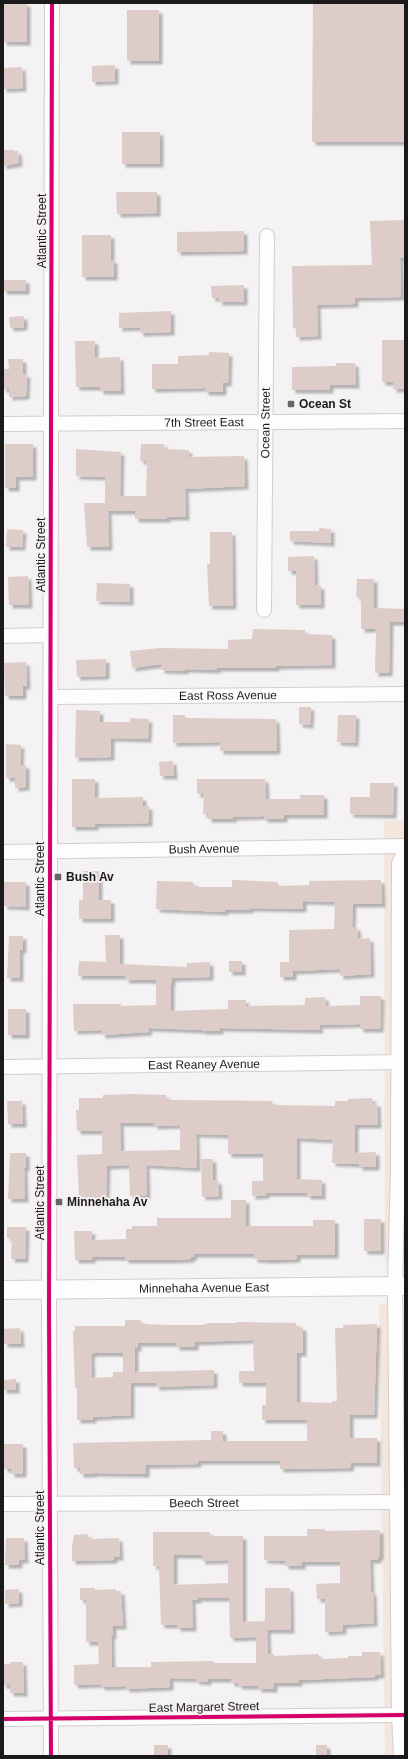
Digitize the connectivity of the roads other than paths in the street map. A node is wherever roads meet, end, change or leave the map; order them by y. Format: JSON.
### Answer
{"nodes":[{"id":1,"x":52,"y":3,"type":"edge"},
{"id":2,"x":267,"y":236,"type":"dead end"},
{"id":3,"x":405,"y":421,"type":"edge"},
{"id":4,"x":266,"y":422,"type":"junction"},
{"id":5,"x":3,"y":424,"type":"edge"},
{"id":6,"x":51,"y":424,"type":"junction"},
{"id":7,"x":264,"y":610,"type":"dead end"},
{"id":8,"x":50,"y":635,"type":"junction"},
{"id":9,"x":3,"y":636,"type":"edge"},
{"id":10,"x":405,"y":694,"type":"edge"},
{"id":11,"x":50,"y":696,"type":"junction"},
{"id":12,"x":405,"y":846,"type":"edge"},
{"id":13,"x":3,"y":852,"type":"edge"},
{"id":14,"x":50,"y":852,"type":"junction"},
{"id":15,"x":405,"y":852,"type":"edge"},
{"id":16,"x":402,"y":1062,"type":"edge"},
{"id":17,"x":50,"y":1066,"type":"junction"},
{"id":18,"x":3,"y":1067,"type":"edge"},
{"id":19,"x":400,"y":1286,"type":"edge"},
{"id":20,"x":3,"y":1290,"type":"edge"},
{"id":21,"x":50,"y":1290,"type":"junction"},
{"id":22,"x":401,"y":1502,"type":"edge"},
{"id":23,"x":3,"y":1504,"type":"edge"},
{"id":24,"x":50,"y":1504,"type":"junction"},
{"id":25,"x":399,"y":1715,"type":"junction"},
{"id":26,"x":3,"y":1719,"type":"edge"},
{"id":27,"x":51,"y":1719,"type":"junction"},
{"id":28,"x":51,"y":1756,"type":"edge"},
{"id":29,"x":401,"y":1756,"type":"edge"}],
"edges":[{"from":1,"to":6,"type":"street","name":"Atlantic Street"},
{"from":2,"to":4,"type":"street","name":"Ocean Street"},
{"from":3,"to":4,"type":"street","name":"7th Street East"},
{"from":4,"to":6,"type":"street","name":"7th Street East"},
{"from":4,"to":7,"type":"street","name":"Ocean Street"},
{"from":5,"to":6,"type":"street","name":"7th Street East"},
{"from":6,"to":8,"type":"street","name":"Atlantic Street"},
{"from":8,"to":9,"type":"street"},
{"from":8,"to":11,"type":"street","name":"Atlantic Street"},
{"from":10,"to":11,"type":"street","name":"East Ross Avenue"},
{"from":11,"to":14,"type":"street","name":"Atlantic Street"},
{"from":12,"to":14,"type":"street","name":"Bush Avenue"},
{"from":13,"to":14,"type":"street","name":"Bush Avenue"},
{"from":14,"to":17,"type":"street","name":"Atlantic Street"},
{"from":15,"to":16,"type":"street"},
{"from":16,"to":17,"type":"street","name":"East Reaney Avenue"},
{"from":16,"to":19,"type":"street"},
{"from":17,"to":18,"type":"street","name":"East Reaney Avenue"},
{"from":17,"to":21,"type":"street","name":"Atlantic Street"},
{"from":19,"to":21,"type":"main road","name":"Minnehaha Avenue East"},
{"from":19,"to":22,"type":"street"},
{"from":20,"to":21,"type":"main road","name":"Minnehaha Avenue East"},
{"from":21,"to":24,"type":"street","name":"Atlantic Street"},
{"from":22,"to":24,"type":"street","name":"Beech Street"},
{"from":22,"to":25,"type":"street"},
{"from":23,"to":24,"type":"street","name":"Beech Street"},
{"from":24,"to":27,"type":"street","name":"Atlantic Street"},
{"from":25,"to":27,"type":"street","name":"East Margaret Street"},
{"from":25,"to":29,"type":"street"},
{"from":26,"to":27,"type":"street","name":"East Margaret Street"},
{"from":27,"to":28,"type":"street","name":"Atlantic Street"}]}
